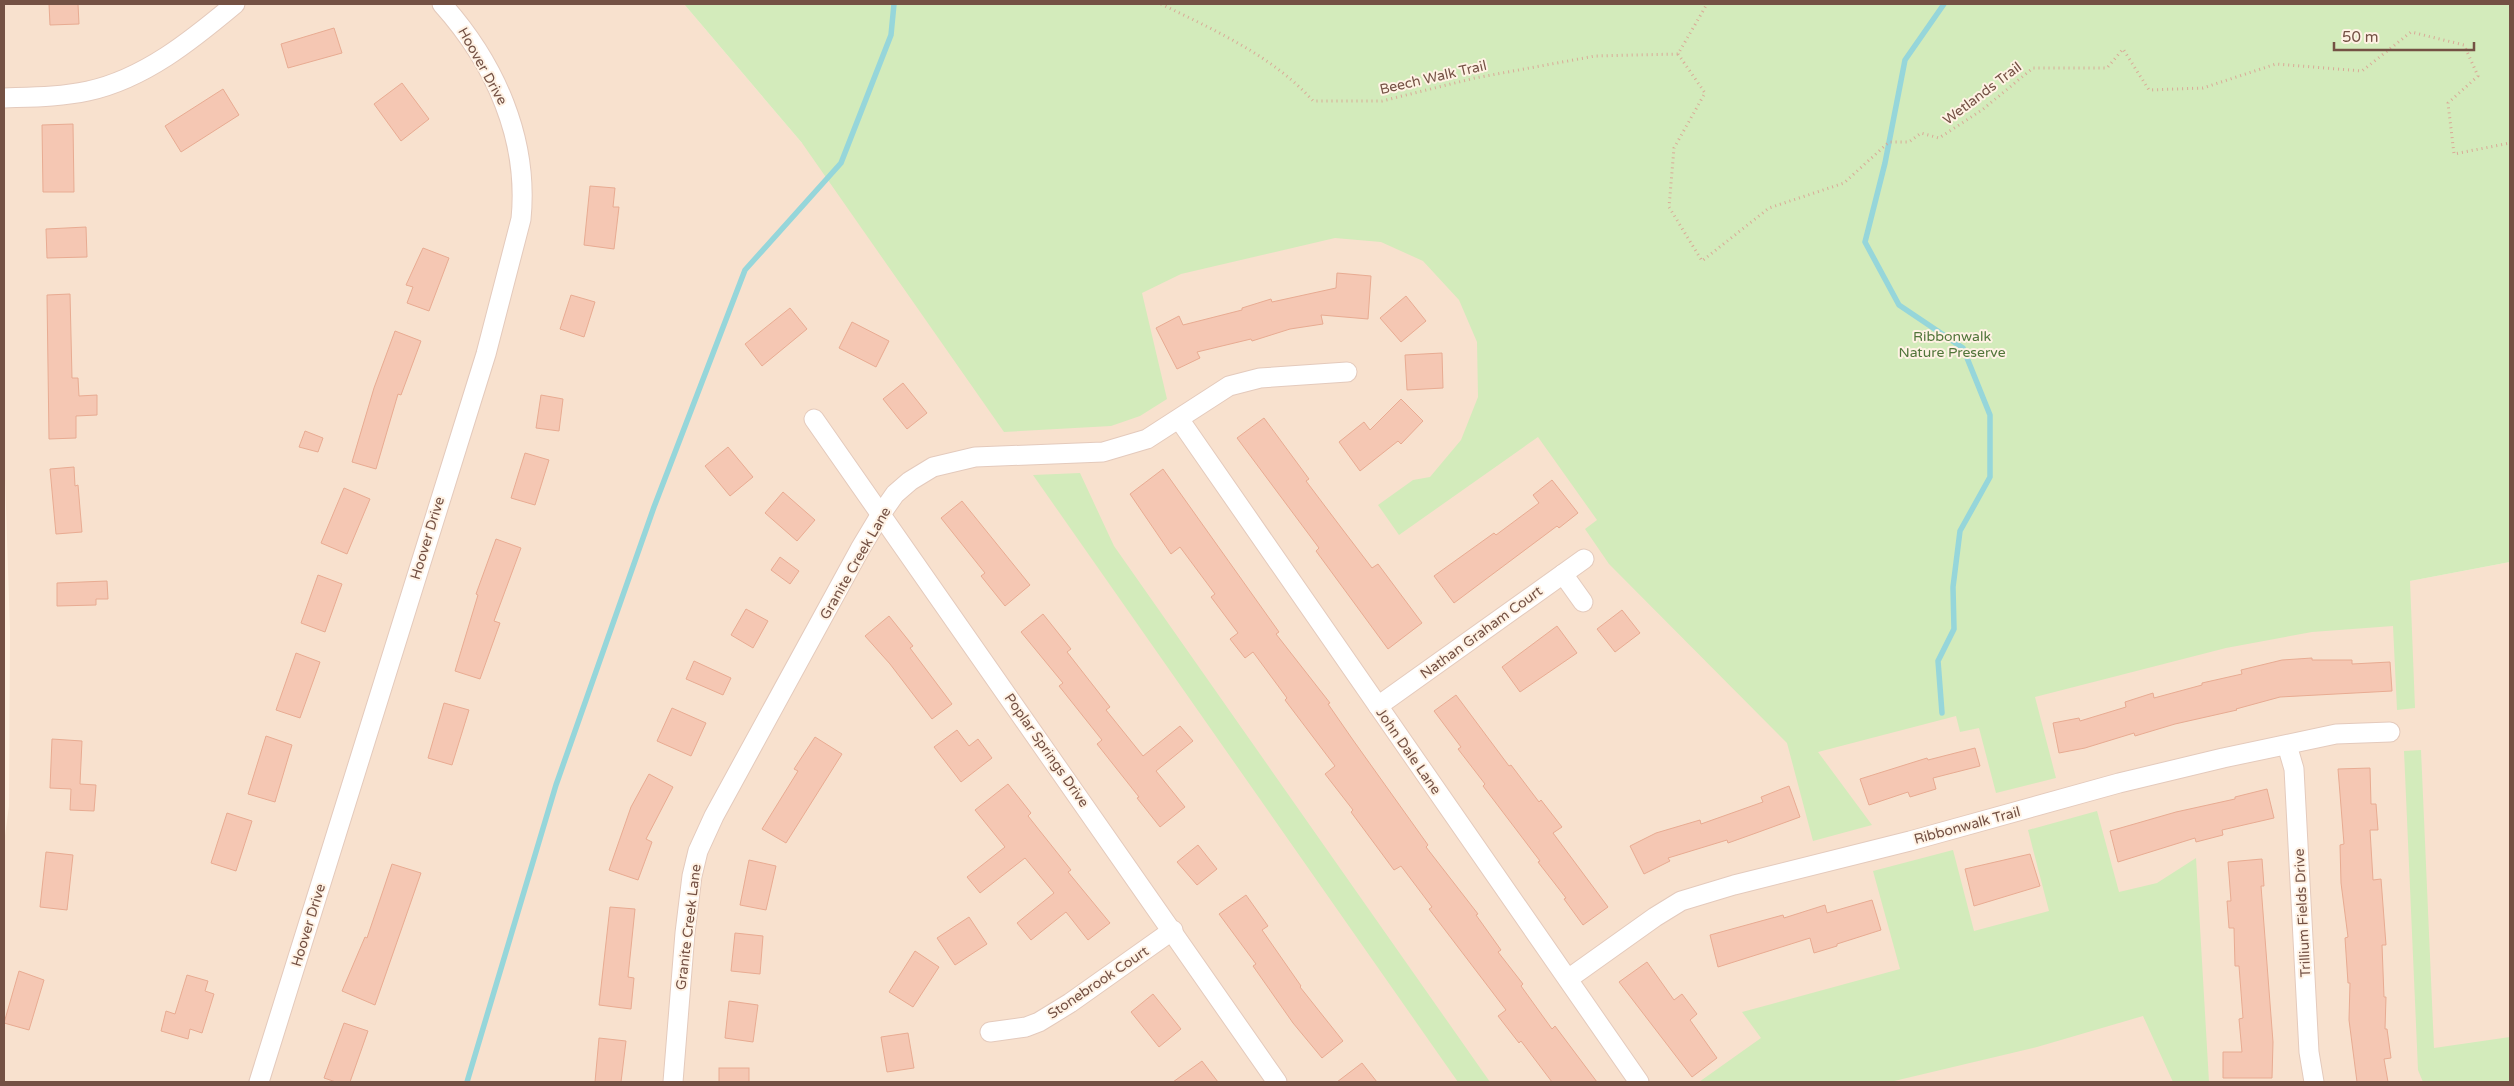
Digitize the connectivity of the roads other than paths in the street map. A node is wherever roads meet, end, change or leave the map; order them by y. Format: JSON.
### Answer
{"nodes":[{"id":1,"x":235,"y":4,"type":"edge"},
{"id":2,"x":442,"y":4,"type":"edge"},
{"id":3,"x":4,"y":98,"type":"edge"},
{"id":4,"x":1347,"y":372,"type":"dead end"},
{"id":5,"x":814,"y":419,"type":"dead end"},
{"id":6,"x":1179,"y":419,"type":"junction"},
{"id":7,"x":881,"y":514,"type":"junction"},
{"id":8,"x":1584,"y":559,"type":"dead end"},
{"id":9,"x":1563,"y":574,"type":"junction"},
{"id":10,"x":1583,"y":602,"type":"dead end"},
{"id":11,"x":1378,"y":706,"type":"junction"},
{"id":12,"x":2390,"y":732,"type":"dead end"},
{"id":13,"x":2287,"y":745,"type":"junction"},
{"id":14,"x":1173,"y":930,"type":"junction"},
{"id":15,"x":1568,"y":980,"type":"junction"},
{"id":16,"x":990,"y":1032,"type":"dead end"},
{"id":17,"x":259,"y":1082,"type":"edge"},
{"id":18,"x":673,"y":1082,"type":"edge"},
{"id":19,"x":1277,"y":1082,"type":"edge"},
{"id":20,"x":1639,"y":1082,"type":"edge"},
{"id":21,"x":2314,"y":1082,"type":"edge"}],
"edges":[{"from":1,"to":3,"type":"street"},
{"from":2,"to":17,"type":"street","name":"Hoover Drive"},
{"from":4,"to":6,"type":"street","name":"Granite Creek Lane"},
{"from":5,"to":7,"type":"street","name":"Poplar Springs Drive"},
{"from":6,"to":7,"type":"street","name":"Granite Creek Lane"},
{"from":6,"to":11,"type":"street","name":"John Dale Lane"},
{"from":7,"to":14,"type":"street","name":"Poplar Springs Drive"},
{"from":7,"to":18,"type":"street","name":"Granite Creek Lane"},
{"from":8,"to":9,"type":"street","name":"Nathan Graham Court"},
{"from":9,"to":10,"type":"street"},
{"from":9,"to":11,"type":"street","name":"Nathan Graham Court"},
{"from":11,"to":15,"type":"street","name":"John Dale Lane"},
{"from":12,"to":13,"type":"street","name":"Ribbonwalk Trail"},
{"from":13,"to":15,"type":"street","name":"Ribbonwalk Trail"},
{"from":13,"to":21,"type":"street","name":"Trillium Fields Drive"},
{"from":14,"to":16,"type":"street","name":"Stonebrook Court"},
{"from":14,"to":19,"type":"street","name":"Poplar Springs Drive"},
{"from":15,"to":20,"type":"street","name":"John Dale Lane"}]}
